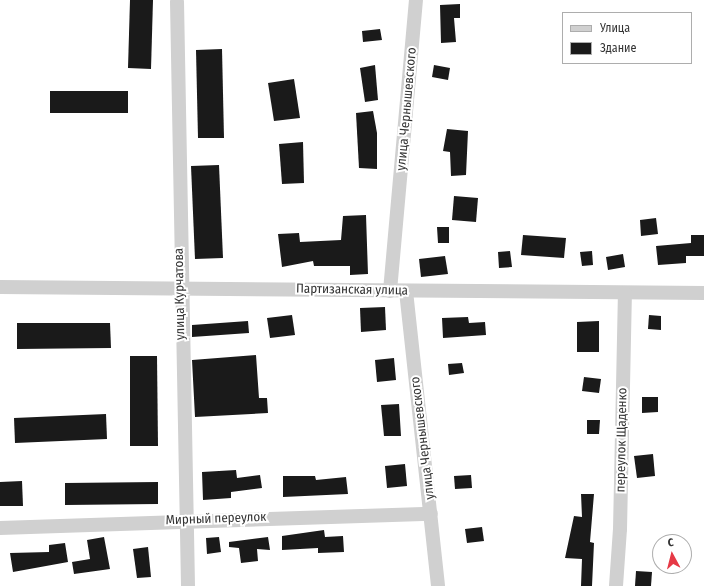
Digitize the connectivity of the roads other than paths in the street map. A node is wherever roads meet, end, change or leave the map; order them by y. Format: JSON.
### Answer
{"nodes":[{"id":1,"x":416,"y":0,"type":"edge"},
{"id":2,"x":177,"y":2,"type":"dead end"},
{"id":3,"x":0,"y":287,"type":"edge"},
{"id":4,"x":180,"y":290,"type":"junction"},
{"id":5,"x":390,"y":291,"type":"junction"},
{"id":6,"x":406,"y":291,"type":"junction"},
{"id":7,"x":625,"y":293,"type":"junction"},
{"id":8,"x":704,"y":293,"type":"edge"},
{"id":9,"x":431,"y":514,"type":"junction"},
{"id":10,"x":185,"y":519,"type":"junction"},
{"id":11,"x":0,"y":528,"type":"edge"},
{"id":12,"x":188,"y":586,"type":"edge"},
{"id":13,"x":438,"y":586,"type":"edge"},
{"id":14,"x":616,"y":586,"type":"edge"}],
"edges":[{"from":1,"to":5,"type":"street","name":"улица Чернышевского"},
{"from":2,"to":4,"type":"street","name":"улица Курчатова"},
{"from":3,"to":4,"type":"street","name":"Партизанская улица"},
{"from":4,"to":5,"type":"street","name":"Партизанская улица"},
{"from":4,"to":10,"type":"street","name":"улица Курчатова"},
{"from":5,"to":6,"type":"street","name":"Партизанская улица"},
{"from":6,"to":7,"type":"street","name":"Партизанская улица"},
{"from":6,"to":9,"type":"street","name":"улица Чернышевского"},
{"from":7,"to":8,"type":"street","name":"Партизанская улица"},
{"from":7,"to":14,"type":"street","name":"переулок Щаденко"},
{"from":9,"to":10,"type":"street","name":"Мирный переулок"},
{"from":9,"to":13,"type":"street","name":"улица Чернышевского"},
{"from":10,"to":11,"type":"street","name":"Мирный переулок"},
{"from":10,"to":12,"type":"street","name":"улица Курчатова"}]}
